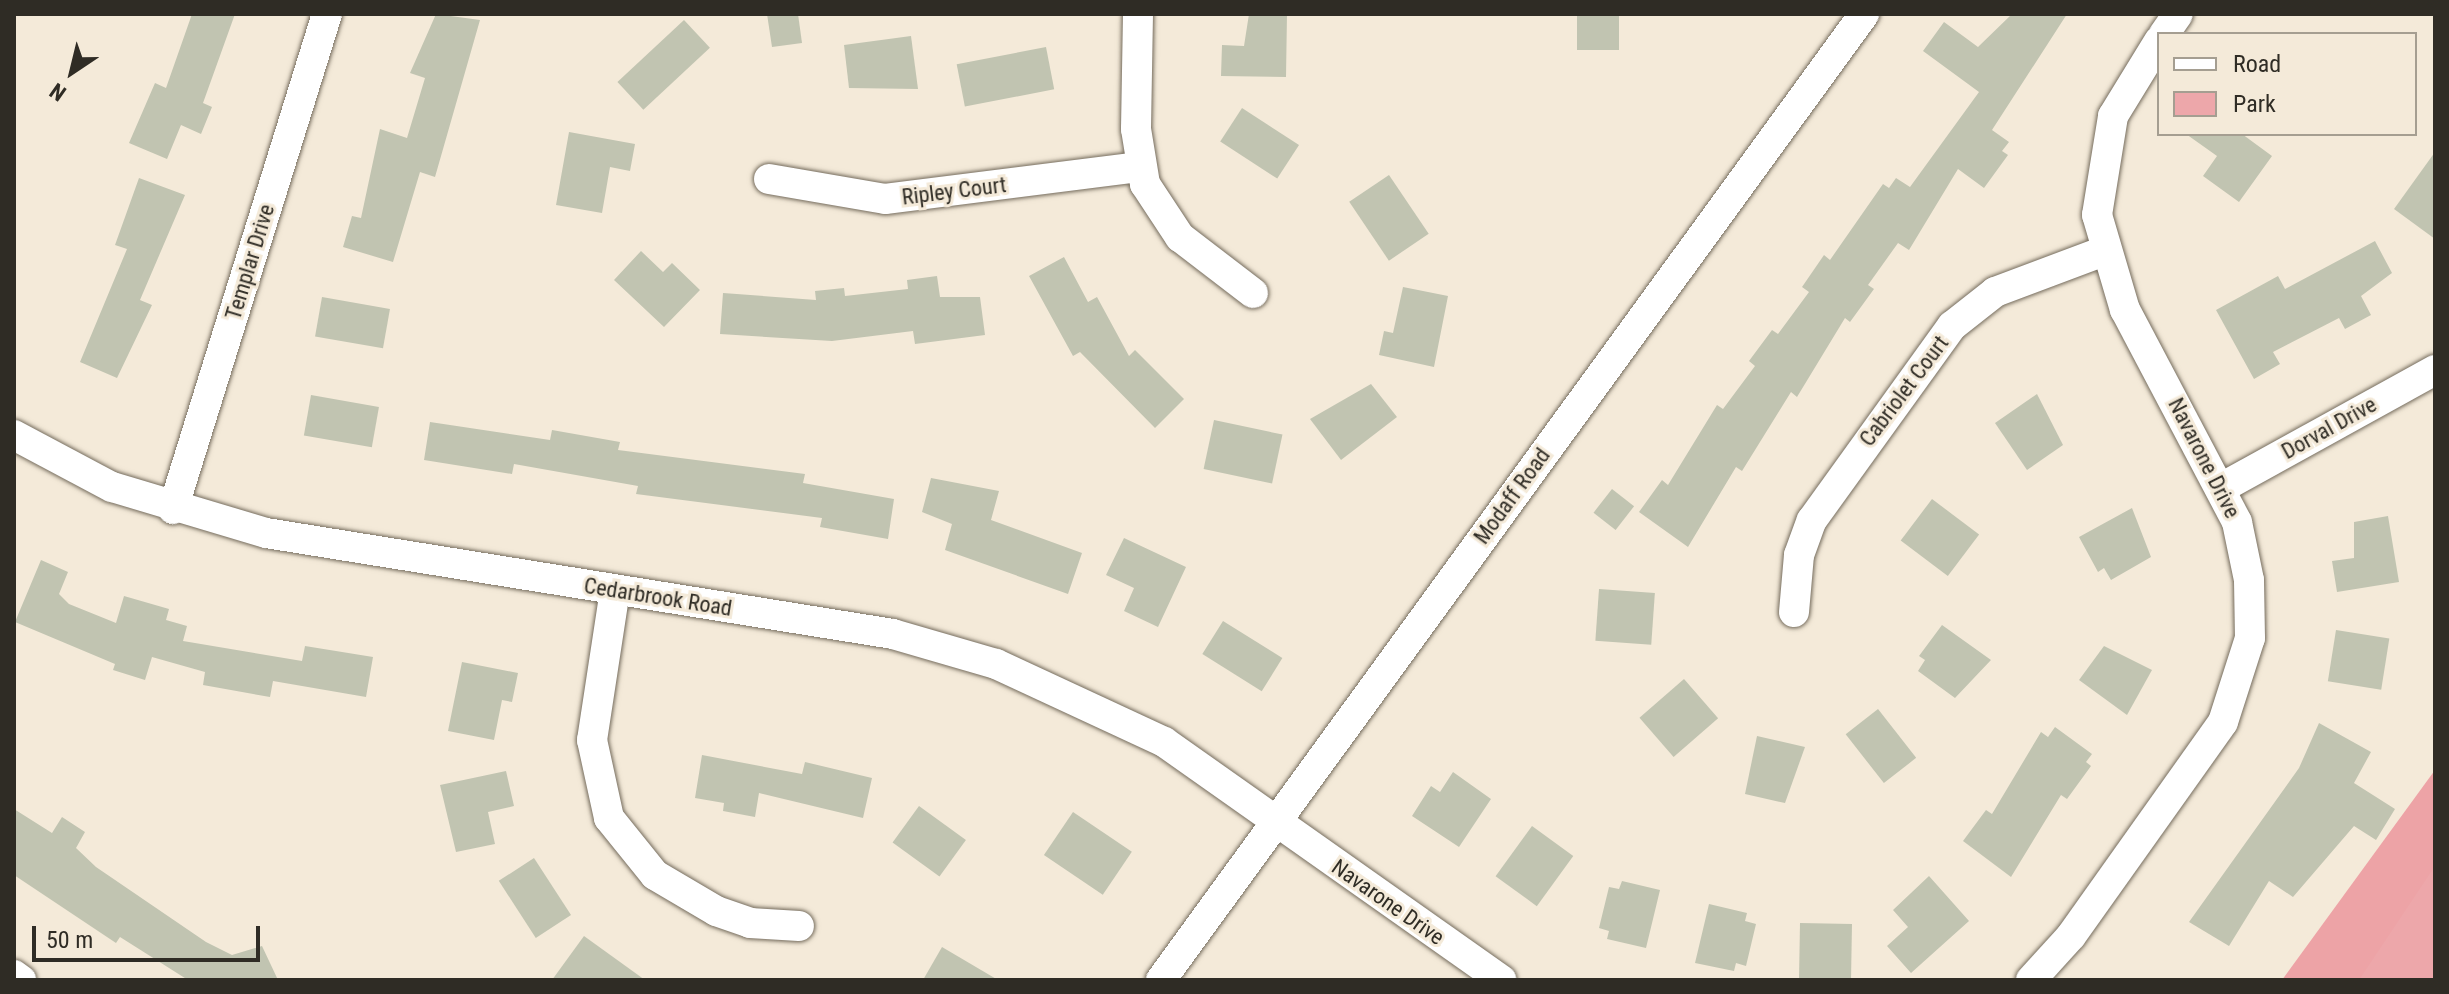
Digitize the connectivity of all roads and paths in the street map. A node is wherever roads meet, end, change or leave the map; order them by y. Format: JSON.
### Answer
{"nodes":[{"id":1,"x":327,"y":14,"type":"edge"},
{"id":2,"x":1138,"y":14,"type":"edge"},
{"id":3,"x":1864,"y":14,"type":"edge"},
{"id":4,"x":2178,"y":14,"type":"edge"},
{"id":5,"x":2165,"y":32,"type":"edge"},
{"id":6,"x":2157,"y":44,"type":"edge"},
{"id":7,"x":1140,"y":167,"type":"junction"},
{"id":8,"x":769,"y":179,"type":"dead end"},
{"id":9,"x":2104,"y":251,"type":"junction"},
{"id":10,"x":1253,"y":293,"type":"dead end"},
{"id":11,"x":2435,"y":370,"type":"edge"},
{"id":12,"x":14,"y":435,"type":"edge"},
{"id":13,"x":2223,"y":487,"type":"junction"},
{"id":14,"x":173,"y":509,"type":"junction"},
{"id":15,"x":615,"y":590,"type":"junction"},
{"id":16,"x":1794,"y":612,"type":"dead end"},
{"id":17,"x":1277,"y":821,"type":"junction"},
{"id":18,"x":799,"y":926,"type":"dead end"},
{"id":19,"x":14,"y":975,"type":"edge"},
{"id":20,"x":1483,"y":975,"type":"edge"},
{"id":21,"x":21,"y":980,"type":"edge"},
{"id":22,"x":1161,"y":980,"type":"edge"},
{"id":23,"x":2031,"y":980,"type":"edge"}],
"edges":[{"from":1,"to":14,"type":"street","name":"Templar Drive"},
{"from":2,"to":7,"type":"street"},
{"from":3,"to":17,"type":"street","name":"Modaff Road"},
{"from":4,"to":5,"type":"street"},
{"from":6,"to":9,"type":"street","name":"Navarone Drive"},
{"from":7,"to":8,"type":"street","name":"Ripley Court"},
{"from":7,"to":10,"type":"street"},
{"from":9,"to":13,"type":"street","name":"Navarone Drive"},
{"from":9,"to":16,"type":"street","name":"Cabriolet Court"},
{"from":11,"to":13,"type":"street","name":"Dorval Drive"},
{"from":12,"to":14,"type":"street","name":"Cedarbrook Road"},
{"from":13,"to":23,"type":"street","name":"Navarone Drive"},
{"from":14,"to":15,"type":"street","name":"Cedarbrook Road"},
{"from":15,"to":17,"type":"street","name":"Cedarbrook Road"},
{"from":15,"to":18,"type":"street"},
{"from":17,"to":20,"type":"street","name":"Navarone Drive"},
{"from":17,"to":22,"type":"street","name":"Modaff Road"},
{"from":19,"to":21,"type":"street"}]}
